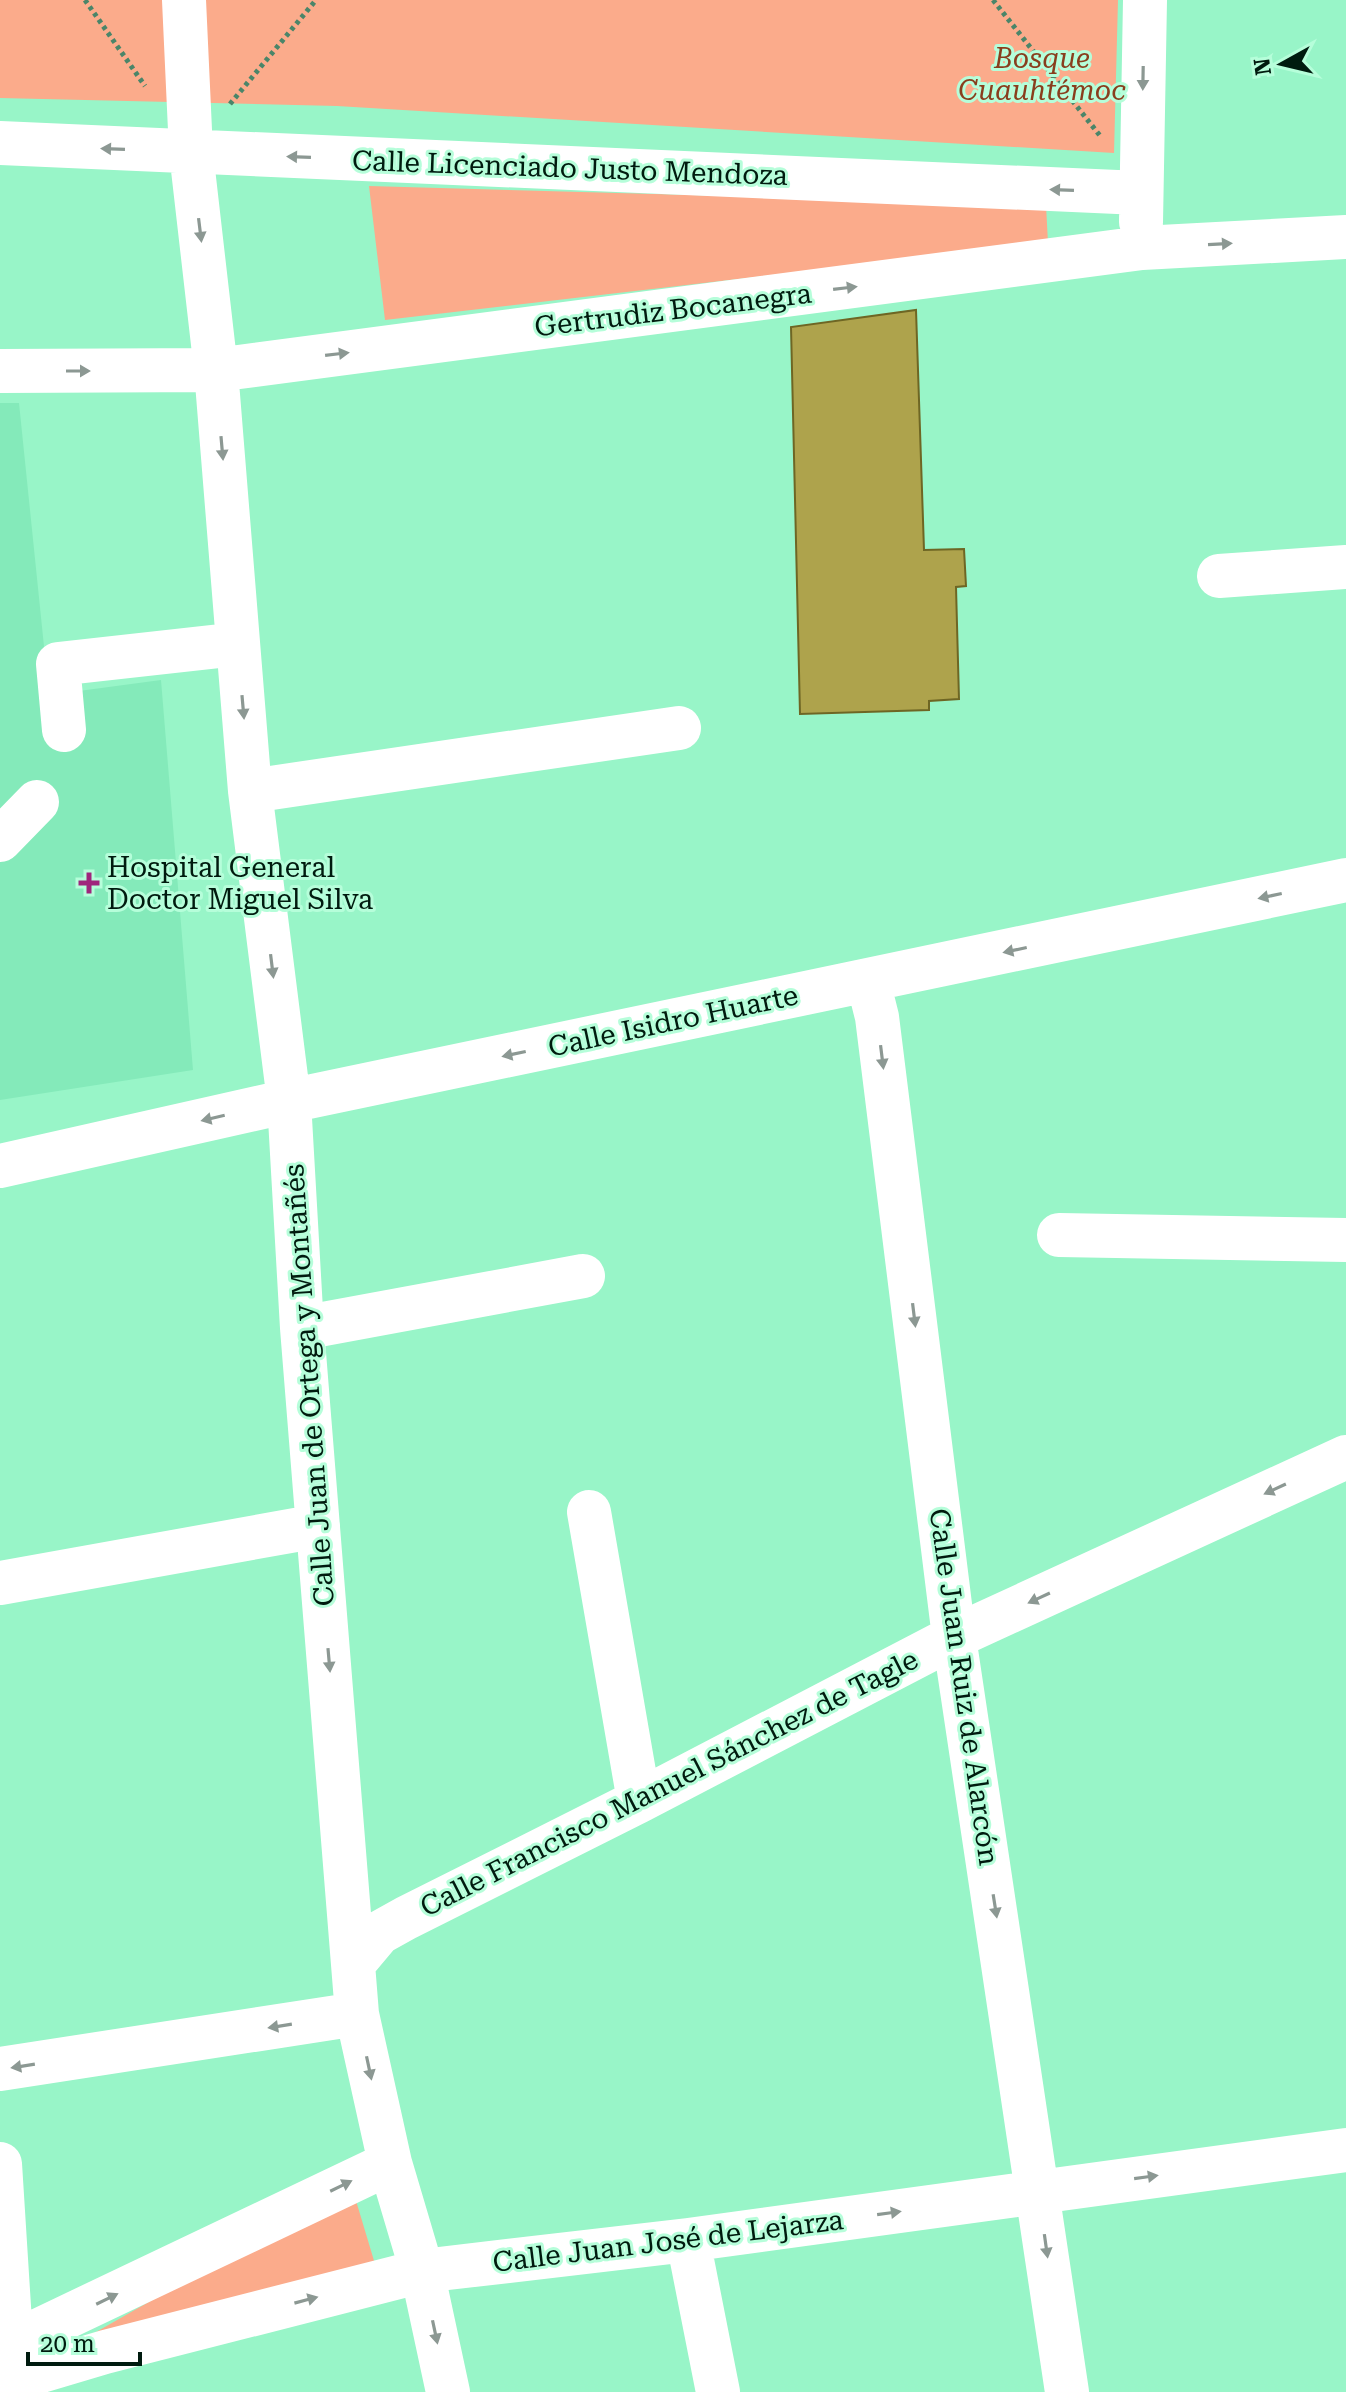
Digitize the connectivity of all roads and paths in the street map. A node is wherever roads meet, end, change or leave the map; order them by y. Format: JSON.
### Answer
{"nodes":[{"id":1,"x":85,"y":0,"type":"edge"},
{"id":2,"x":184,"y":0,"type":"edge"},
{"id":3,"x":316,"y":0,"type":"edge"},
{"id":4,"x":993,"y":0,"type":"edge"},
{"id":5,"x":1145,"y":0,"type":"edge"},
{"id":6,"x":147,"y":89,"type":"dead end"},
{"id":7,"x":229,"y":105,"type":"dead end"},
{"id":8,"x":1105,"y":142,"type":"dead end"},
{"id":9,"x":0,"y":143,"type":"edge"},
{"id":10,"x":191,"y":152,"type":"junction"},
{"id":11,"x":1140,"y":193,"type":"junction"},
{"id":12,"x":1346,"y":237,"type":"edge"},
{"id":13,"x":1142,"y":248,"type":"junction"},
{"id":14,"x":216,"y":370,"type":"junction"},
{"id":15,"x":0,"y":371,"type":"edge"},
{"id":16,"x":1346,"y":567,"type":"edge"},
{"id":17,"x":1219,"y":576,"type":"dead end"},
{"id":18,"x":238,"y":644,"type":"junction"},
{"id":19,"x":679,"y":728,"type":"dead end"},
{"id":20,"x":64,"y":730,"type":"dead end"},
{"id":21,"x":250,"y":791,"type":"junction"},
{"id":22,"x":37,"y":802,"type":"dead end"},
{"id":23,"x":0,"y":840,"type":"edge"},
{"id":24,"x":1346,"y":880,"type":"edge"},
{"id":25,"x":868,"y":981,"type":"junction"},
{"id":26,"x":289,"y":1101,"type":"junction"},
{"id":27,"x":0,"y":1166,"type":"edge"},
{"id":28,"x":1059,"y":1235,"type":"dead end"},
{"id":29,"x":1346,"y":1240,"type":"edge"},
{"id":30,"x":583,"y":1276,"type":"dead end"},
{"id":31,"x":302,"y":1328,"type":"junction"},
{"id":32,"x":1346,"y":1457,"type":"edge"},
{"id":33,"x":589,"y":1512,"type":"dead end"},
{"id":34,"x":318,"y":1526,"type":"junction"},
{"id":35,"x":0,"y":1583,"type":"edge"},
{"id":36,"x":954,"y":1637,"type":"junction"},
{"id":37,"x":639,"y":1801,"type":"junction"},
{"id":38,"x":353,"y":1964,"type":"junction"},
{"id":39,"x":357,"y":2014,"type":"junction"},
{"id":40,"x":0,"y":2069,"type":"edge"},
{"id":41,"x":1346,"y":2150,"type":"edge"},
{"id":42,"x":390,"y":2163,"type":"junction"},
{"id":43,"x":0,"y":2164,"type":"edge"},
{"id":44,"x":1038,"y":2192,"type":"junction"},
{"id":45,"x":688,"y":2240,"type":"junction"},
{"id":46,"x":422,"y":2271,"type":"junction"},
{"id":47,"x":8,"y":2370,"type":"edge"},
{"id":48,"x":448,"y":2392,"type":"edge"},
{"id":49,"x":718,"y":2392,"type":"edge"},
{"id":50,"x":1067,"y":2392,"type":"edge"}],
"edges":[{"from":1,"to":6,"type":"path"},
{"from":2,"to":10,"type":"street","name":"Calle Juan de Ortega y Montañés"},
{"from":3,"to":7,"type":"path"},
{"from":4,"to":8,"type":"path"},
{"from":5,"to":11,"type":"street","one_way":true},
{"from":10,"to":9,"type":"street","name":"Calle Licenciado Justo Mendoza","one_way":true},
{"from":11,"to":10,"type":"street","name":"Calle Licenciado Justo Mendoza","one_way":true},
{"from":10,"to":14,"type":"street","name":"Calle Juan de Ortega y Montañés","one_way":true},
{"from":11,"to":13,"type":"street"},
{"from":13,"to":12,"type":"street","name":"Gertrudiz Bocanegra","one_way":true},
{"from":14,"to":13,"type":"street","name":"Gertrudiz Bocanegra","one_way":true},
{"from":15,"to":14,"type":"street","name":"Gertrudiz Bocanegra","one_way":true},
{"from":14,"to":18,"type":"street","name":"Calle Juan de Ortega y Montañés","one_way":true},
{"from":16,"to":17,"type":"street"},
{"from":18,"to":20,"type":"street"},
{"from":18,"to":21,"type":"street","name":"Calle Juan de Ortega y Montañés","one_way":true},
{"from":19,"to":21,"type":"street"},
{"from":21,"to":26,"type":"street","name":"Calle Juan de Ortega y Montañés","one_way":true},
{"from":22,"to":23,"type":"street"},
{"from":24,"to":25,"type":"street","name":"Calle Isidro Huarte","one_way":true},
{"from":25,"to":26,"type":"street","name":"Calle Isidro Huarte","one_way":true},
{"from":25,"to":36,"type":"street","name":"Calle Juan Ruiz de Alarcón","one_way":true},
{"from":26,"to":27,"type":"street","name":"Calle Isidro Huarte","one_way":true},
{"from":26,"to":31,"type":"street","name":"Calle Juan de Ortega y Montañés"},
{"from":28,"to":29,"type":"street"},
{"from":30,"to":31,"type":"street"},
{"from":31,"to":34,"type":"street","name":"Calle Juan de Ortega y Montañés"},
{"from":32,"to":36,"type":"street","name":"Calle Francisco Manuel Sánchez de Tagle","one_way":true},
{"from":33,"to":37,"type":"street"},
{"from":34,"to":35,"type":"street"},
{"from":34,"to":38,"type":"street","name":"Calle Juan de Ortega y Montañés","one_way":true},
{"from":36,"to":37,"type":"street","name":"Calle Francisco Manuel Sánchez de Tagle"},
{"from":36,"to":44,"type":"street","name":"Calle Juan Ruiz de Alarcón","one_way":true},
{"from":37,"to":38,"type":"street","name":"Calle Francisco Manuel Sánchez de Tagle"},
{"from":38,"to":39,"type":"street","name":"Calle Juan de Ortega y Montañés"},
{"from":39,"to":40,"type":"street","one_way":true},
{"from":39,"to":42,"type":"street","name":"Calle Juan de Ortega y Montañés","one_way":true},
{"from":44,"to":41,"type":"street","name":"Calle Juan José de Lejarza","one_way":true},
{"from":42,"to":46,"type":"street","name":"Calle Juan de Ortega y Montañés"},
{"from":47,"to":42,"type":"street","one_way":true},
{"from":43,"to":47,"type":"street"},
{"from":45,"to":44,"type":"street","name":"Calle Juan José de Lejarza","one_way":true},
{"from":44,"to":50,"type":"street","name":"Calle Juan Ruiz de Alarcón","one_way":true},
{"from":45,"to":46,"type":"street","name":"Calle Juan José de Lejarza"},
{"from":45,"to":49,"type":"street"},
{"from":47,"to":46,"type":"street","name":"Calle Juan José de Lejarza","one_way":true},
{"from":46,"to":48,"type":"street","name":"Calle Juan de Ortega y Montañés","one_way":true}]}
